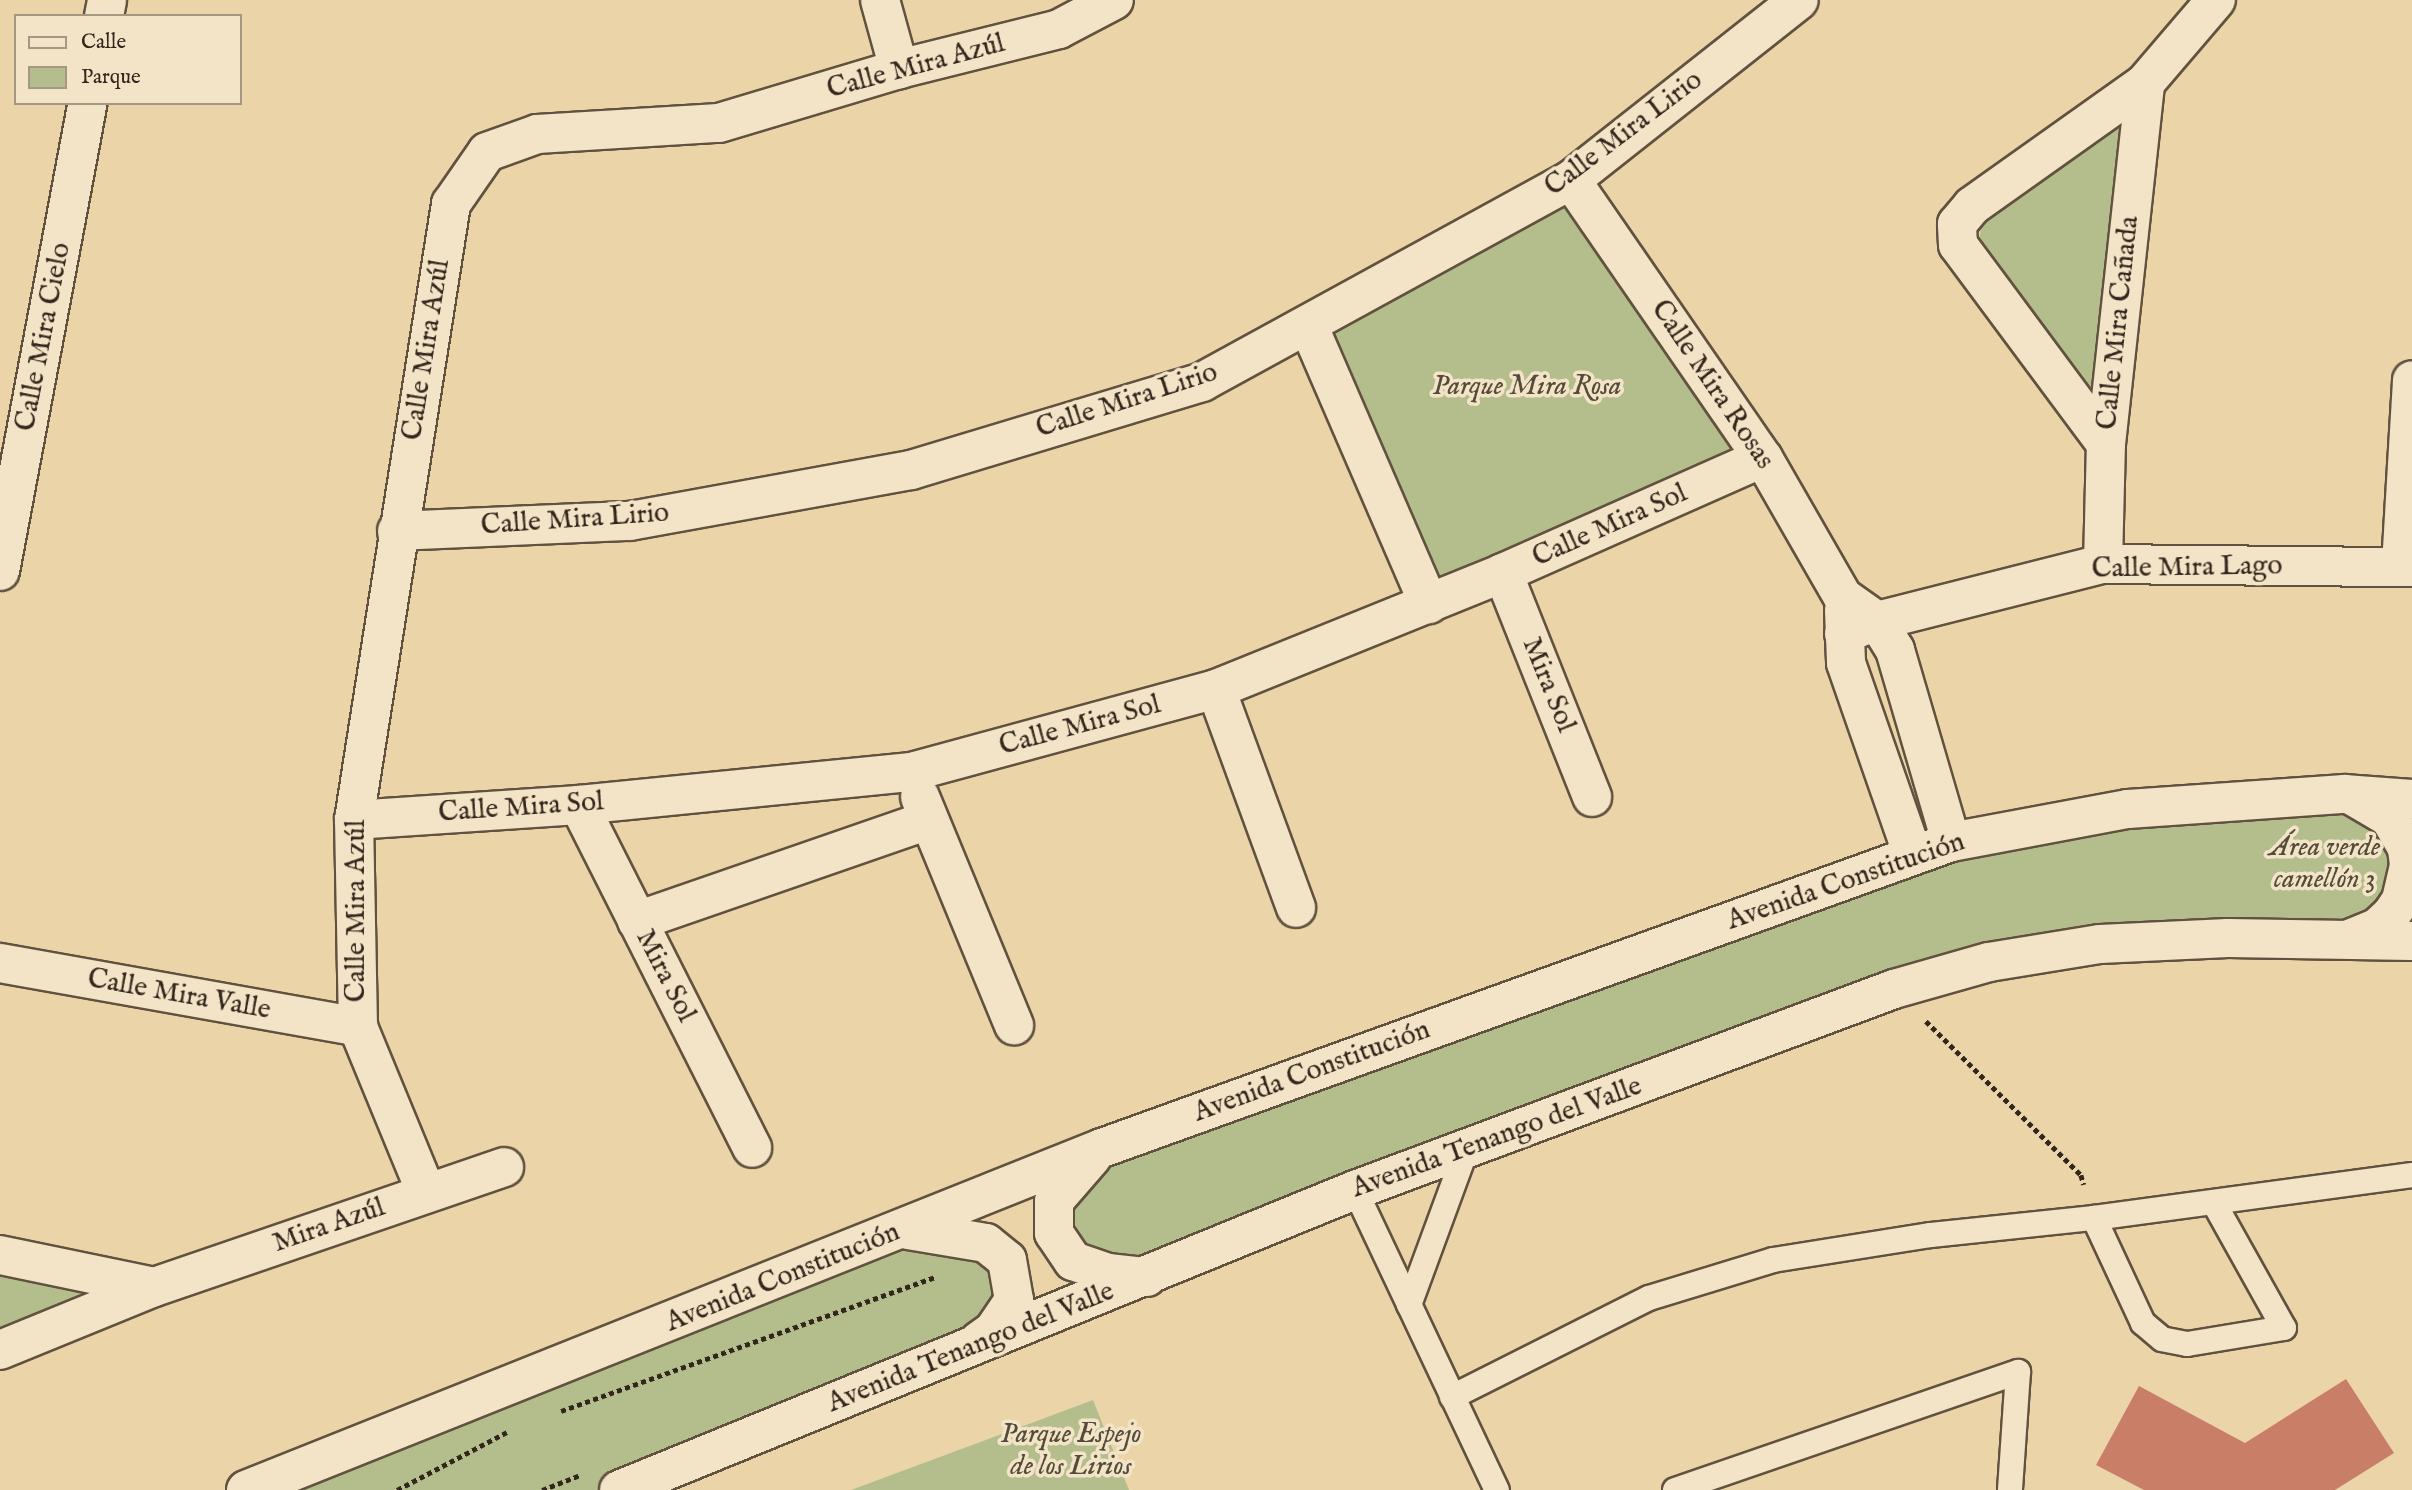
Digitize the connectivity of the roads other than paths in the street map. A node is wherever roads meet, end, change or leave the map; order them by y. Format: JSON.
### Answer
{"nodes":[{"id":1,"x":880,"y":0,"type":"edge"},
{"id":2,"x":1114,"y":0,"type":"edge"},
{"id":3,"x":1799,"y":0,"type":"edge"},
{"id":4,"x":2216,"y":0,"type":"edge"},
{"id":5,"x":899,"y":69,"type":"junction"},
{"id":6,"x":2145,"y":83,"type":"junction"},
{"id":7,"x":88,"y":105,"type":"edge"},
{"id":8,"x":1571,"y":180,"type":"junction"},
{"id":9,"x":1309,"y":327,"type":"junction"},
{"id":10,"x":2412,"y":380,"type":"edge"},
{"id":11,"x":2106,"y":444,"type":"junction"},
{"id":12,"x":1763,"y":458,"type":"junction"},
{"id":13,"x":397,"y":531,"type":"junction"},
{"id":14,"x":2102,"y":564,"type":"junction"},
{"id":15,"x":2407,"y":566,"type":"edge"},
{"id":16,"x":0,"y":571,"type":"edge"},
{"id":17,"x":1503,"y":573,"type":"junction"},
{"id":18,"x":1429,"y":604,"type":"junction"},
{"id":19,"x":1855,"y":618,"type":"junction"},
{"id":20,"x":1216,"y":689,"type":"junction"},
{"id":21,"x":911,"y":772,"type":"junction"},
{"id":22,"x":2344,"y":794,"type":"junction"},
{"id":23,"x":1592,"y":797,"type":"dead end"},
{"id":24,"x":2412,"y":799,"type":"edge"},
{"id":25,"x":579,"y":805,"type":"junction"},
{"id":26,"x":354,"y":820,"type":"junction"},
{"id":27,"x":929,"y":820,"type":"junction"},
{"id":28,"x":1951,"y":842,"type":"junction"},
{"id":29,"x":1913,"y":855,"type":"junction"},
{"id":30,"x":1296,"y":908,"type":"dead end"},
{"id":31,"x":637,"y":921,"type":"junction"},
{"id":32,"x":2344,"y":940,"type":"junction"},
{"id":33,"x":2412,"y":941,"type":"edge"},
{"id":34,"x":0,"y":963,"type":"edge"},
{"id":35,"x":1014,"y":1025,"type":"dead end"},
{"id":36,"x":358,"y":1027,"type":"junction"},
{"id":37,"x":752,"y":1147,"type":"dead end"},
{"id":38,"x":1102,"y":1149,"type":"junction"},
{"id":39,"x":1466,"y":1150,"type":"junction"},
{"id":40,"x":504,"y":1167,"type":"dead end"},
{"id":41,"x":2412,"y":1175,"type":"edge"},
{"id":42,"x":1355,"y":1191,"type":"junction"},
{"id":43,"x":426,"y":1192,"type":"junction"},
{"id":44,"x":2214,"y":1203,"type":"junction"},
{"id":45,"x":2094,"y":1218,"type":"junction"},
{"id":46,"x":905,"y":1229,"type":"junction"},
{"id":47,"x":0,"y":1255,"type":"edge"},
{"id":48,"x":1147,"y":1277,"type":"junction"},
{"id":49,"x":155,"y":1287,"type":"junction"},
{"id":50,"x":1409,"y":1306,"type":"junction"},
{"id":51,"x":0,"y":1350,"type":"edge"},
{"id":52,"x":960,"y":1354,"type":"junction"},
{"id":53,"x":1452,"y":1397,"type":"junction"},
{"id":54,"x":246,"y":1490,"type":"edge"},
{"id":55,"x":619,"y":1490,"type":"edge"},
{"id":56,"x":1497,"y":1490,"type":"edge"},
{"id":57,"x":1675,"y":1490,"type":"edge"},
{"id":58,"x":2010,"y":1490,"type":"edge"}],
"edges":[{"from":1,"to":5,"type":"street"},
{"from":2,"to":5,"type":"street","name":"Calle Mira Azúl"},
{"from":3,"to":8,"type":"street","name":"Calle Mira Lirio"},
{"from":4,"to":6,"type":"street"},
{"from":5,"to":13,"type":"street","name":"Calle Mira Azúl"},
{"from":6,"to":11,"type":"street","name":"Calle Mira Cañada"},
{"from":6,"to":11,"type":"street"},
{"from":7,"to":16,"type":"street","name":"Calle Mira Cielo"},
{"from":8,"to":9,"type":"street","name":"Calle Mira Lirio"},
{"from":8,"to":12,"type":"street","name":"Calle Mira Rosas"},
{"from":9,"to":13,"type":"street","name":"Calle Mira Lirio"},
{"from":9,"to":18,"type":"street"},
{"from":10,"to":15,"type":"street"},
{"from":11,"to":14,"type":"street","name":"Calle Mira Cañada"},
{"from":12,"to":17,"type":"street","name":"Calle Mira Sol"},
{"from":12,"to":19,"type":"street","name":"Calle Mira Rosas"},
{"from":13,"to":26,"type":"street","name":"Calle Mira Azúl"},
{"from":14,"to":15,"type":"street","name":"Calle Mira Lago"},
{"from":14,"to":19,"type":"street","name":"Calle Mira Lago"},
{"from":17,"to":18,"type":"street","name":"Calle Mira Sol"},
{"from":17,"to":23,"type":"street","name":"Mira Sol"},
{"from":18,"to":20,"type":"street","name":"Calle Mira Sol"},
{"from":19,"to":28,"type":"street","name":"Calle Mira Rosas"},
{"from":19,"to":29,"type":"street","name":"Calle Mira Rosas"},
{"from":20,"to":21,"type":"street","name":"Calle Mira Sol"},
{"from":20,"to":30,"type":"street"},
{"from":21,"to":25,"type":"street","name":"Calle Mira Sol"},
{"from":21,"to":27,"type":"street"},
{"from":22,"to":24,"type":"street","name":"Avenida Constitución"},
{"from":22,"to":28,"type":"street","name":"Avenida Constitución"},
{"from":22,"to":32,"type":"street"},
{"from":25,"to":26,"type":"street","name":"Calle Mira Sol"},
{"from":25,"to":31,"type":"street","name":"Mira Sol"},
{"from":26,"to":36,"type":"street","name":"Calle Mira Azúl"},
{"from":27,"to":31,"type":"street"},
{"from":27,"to":35,"type":"street"},
{"from":28,"to":29,"type":"street","name":"Avenida Constitución"},
{"from":29,"to":38,"type":"street","name":"Avenida Constitución"},
{"from":31,"to":37,"type":"street","name":"Mira Sol"},
{"from":32,"to":33,"type":"street","name":"Avenida Tenango del Valle"},
{"from":32,"to":39,"type":"street","name":"Avenida Tenango del Valle"},
{"from":34,"to":36,"type":"street","name":"Calle Mira Valle"},
{"from":36,"to":43,"type":"street","name":"Calle Mira Azúl"},
{"from":38,"to":46,"type":"street","name":"Avenida Constitución"},
{"from":38,"to":48,"type":"street"},
{"from":39,"to":42,"type":"street","name":"Avenida Tenango del Valle"},
{"from":39,"to":50,"type":"lane"},
{"from":40,"to":43,"type":"street","name":"Mira Azúl"},
{"from":41,"to":44,"type":"lane"},
{"from":42,"to":48,"type":"street","name":"Avenida Tenango del Valle"},
{"from":42,"to":50,"type":"lane"},
{"from":43,"to":49,"type":"street","name":"Mira Azúl"},
{"from":44,"to":45,"type":"lane"},
{"from":44,"to":45,"type":"lane"},
{"from":45,"to":53,"type":"lane"},
{"from":46,"to":52,"type":"street"},
{"from":46,"to":54,"type":"street","name":"Avenida Constitución"},
{"from":47,"to":49,"type":"street"},
{"from":48,"to":52,"type":"street","name":"Avenida Tenango del Valle"},
{"from":49,"to":51,"type":"street","name":"Mira Azúl"},
{"from":50,"to":53,"type":"lane"},
{"from":52,"to":55,"type":"street","name":"Avenida Tenango del Valle"},
{"from":53,"to":56,"type":"lane"},
{"from":57,"to":58,"type":"lane"}]}
